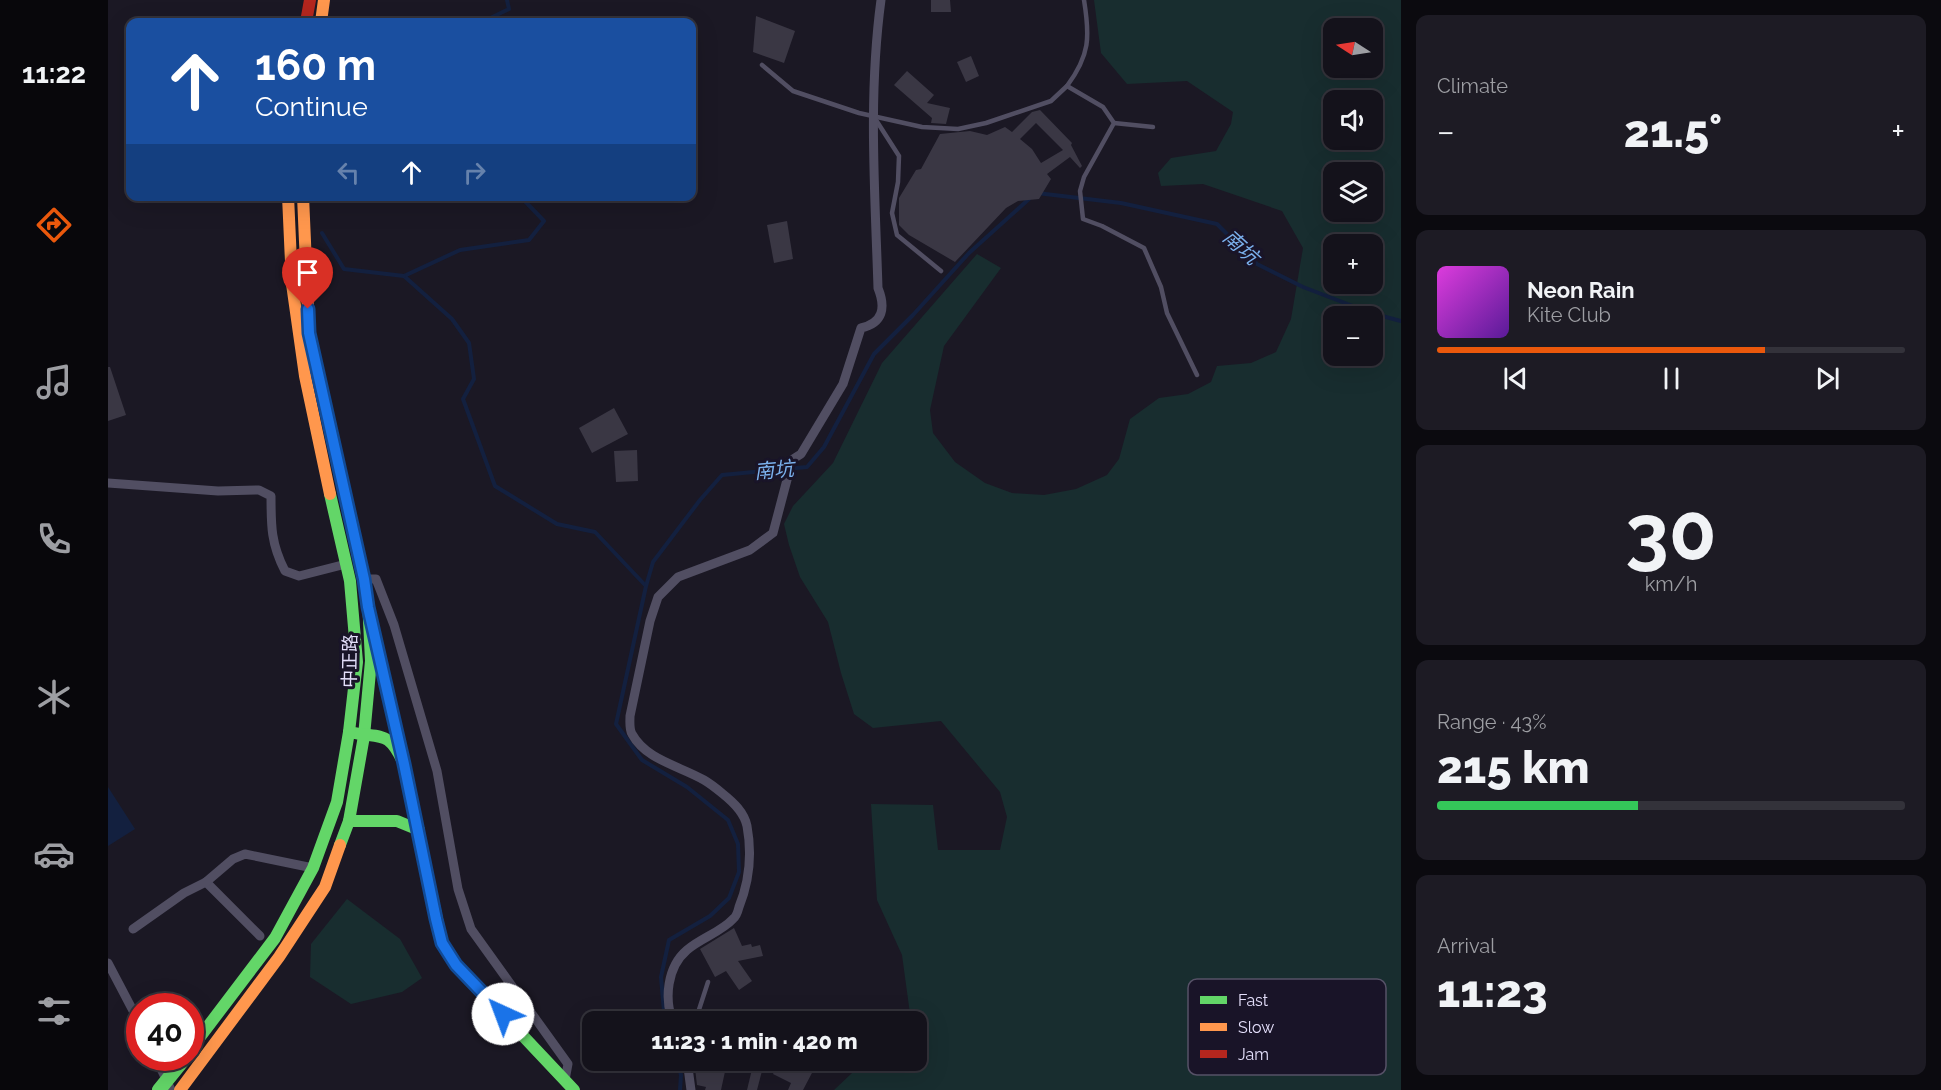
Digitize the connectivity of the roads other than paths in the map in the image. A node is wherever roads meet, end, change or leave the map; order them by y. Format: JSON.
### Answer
{"nodes":[{"id":1,"x":310,"y":0,"type":"edge"},
{"id":2,"x":324,"y":0,"type":"edge"},
{"id":3,"x":881,"y":0,"type":"edge"},
{"id":4,"x":1084,"y":0,"type":"edge"},
{"id":5,"x":307,"y":18,"type":"edge"},
{"id":6,"x":322,"y":18,"type":"edge"},
{"id":7,"x":762,"y":65,"type":"dead end"},
{"id":8,"x":1067,"y":86,"type":"junction"},
{"id":9,"x":872,"y":115,"type":"junction"},
{"id":10,"x":1114,"y":123,"type":"junction"},
{"id":11,"x":1153,"y":127,"type":"dead end"},
{"id":12,"x":288,"y":201,"type":"edge"},
{"id":13,"x":303,"y":201,"type":"edge"},
{"id":14,"x":941,"y":271,"type":"dead end"},
{"id":15,"x":1197,"y":375,"type":"dead end"},
{"id":16,"x":108,"y":483,"type":"edge"},
{"id":17,"x":346,"y":564,"type":"junction"},
{"id":18,"x":364,"y":579,"type":"junction"},
{"id":19,"x":368,"y":607,"type":"junction"},
{"id":20,"x":349,"y":732,"type":"junction"},
{"id":21,"x":364,"y":736,"type":"junction"},
{"id":22,"x":404,"y":764,"type":"junction"},
{"id":23,"x":349,"y":821,"type":"junction"},
{"id":24,"x":419,"y":830,"type":"junction"},
{"id":25,"x":313,"y":868,"type":"junction"},
{"id":26,"x":206,"y":882,"type":"junction"},
{"id":27,"x":134,"y":928,"type":"dead end"},
{"id":28,"x":260,"y":936,"type":"dead end"},
{"id":29,"x":108,"y":963,"type":"edge"},
{"id":30,"x":708,"y":982,"type":"dead end"},
{"id":31,"x":126,"y":997,"type":"edge"},
{"id":32,"x":669,"y":1011,"type":"edge"},
{"id":33,"x":699,"y":1011,"type":"edge"},
{"id":34,"x":204,"y":1032,"type":"edge"},
{"id":35,"x":162,"y":1071,"type":"edge"},
{"id":36,"x":174,"y":1071,"type":"edge"},
{"id":37,"x":688,"y":1071,"type":"edge"},
{"id":38,"x":569,"y":1085,"type":"edge"},
{"id":39,"x":159,"y":1090,"type":"edge"},
{"id":40,"x":171,"y":1090,"type":"edge"},
{"id":41,"x":180,"y":1090,"type":"edge"},
{"id":42,"x":691,"y":1090,"type":"edge"}],
"edges":[{"from":1,"to":5,"type":"main road"},
{"from":2,"to":6,"type":"main road"},
{"from":3,"to":9,"type":"street"},
{"from":4,"to":8,"type":"lane"},
{"from":7,"to":9,"type":"lane"},
{"from":8,"to":9,"type":"lane"},
{"from":8,"to":10,"type":"lane"},
{"from":9,"to":14,"type":"lane"},
{"from":9,"to":32,"type":"street"},
{"from":10,"to":11,"type":"lane"},
{"from":10,"to":15,"type":"lane"},
{"from":12,"to":17,"type":"main road","name":"中正路"},
{"from":13,"to":18,"type":"main road","name":"中正路"},
{"from":16,"to":17,"type":"street"},
{"from":17,"to":20,"type":"main road","name":"中正路"},
{"from":18,"to":19,"type":"main road","name":"中正路"},
{"from":18,"to":38,"type":"street"},
{"from":19,"to":21,"type":"main road","name":"中正路"},
{"from":19,"to":22,"type":"main road"},
{"from":20,"to":21,"type":"main road"},
{"from":20,"to":25,"type":"main road","name":"中正路"},
{"from":21,"to":22,"type":"main road"},
{"from":21,"to":23,"type":"main road","name":"中正路"},
{"from":22,"to":24,"type":"main road"},
{"from":23,"to":24,"type":"main road"},
{"from":23,"to":41,"type":"main road","name":"中正路"},
{"from":24,"to":38,"type":"main road"},
{"from":25,"to":26,"type":"street"},
{"from":25,"to":34,"type":"main road","name":"中正路"},
{"from":26,"to":27,"type":"street"},
{"from":26,"to":28,"type":"street"},
{"from":29,"to":31,"type":"street"},
{"from":30,"to":33,"type":"lane"},
{"from":35,"to":40,"type":"street"},
{"from":36,"to":39,"type":"main road","bridge":true},
{"from":37,"to":42,"type":"street"}]}
